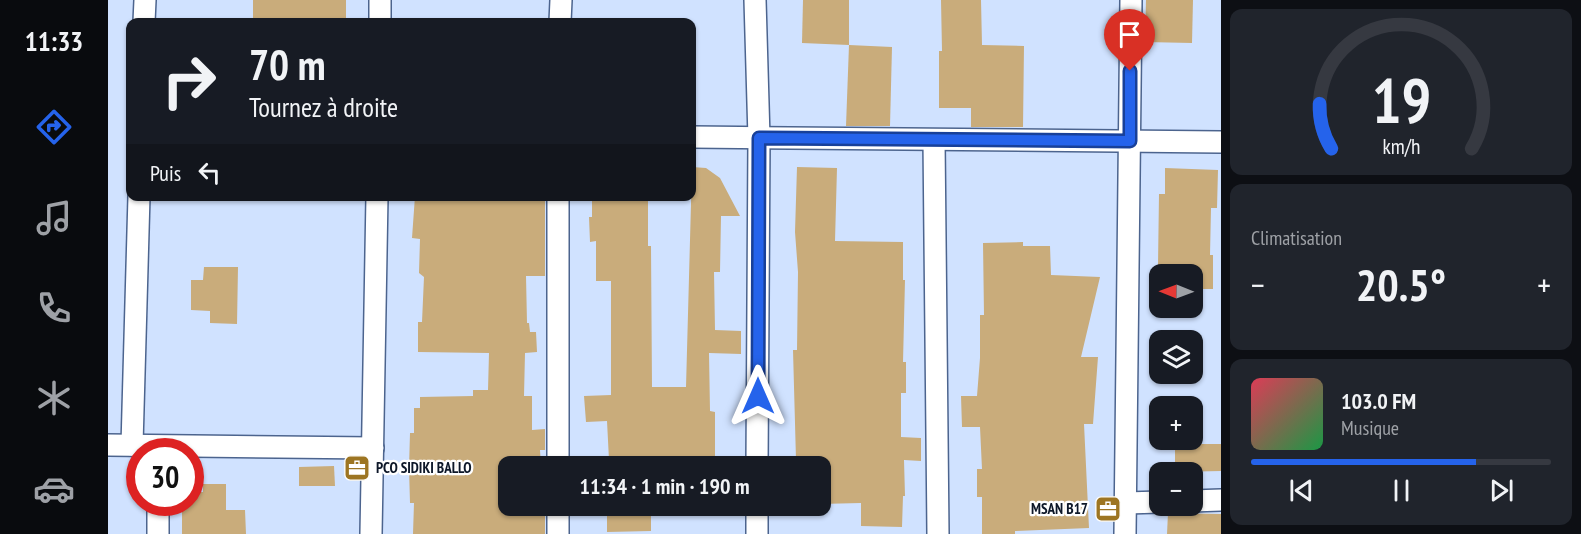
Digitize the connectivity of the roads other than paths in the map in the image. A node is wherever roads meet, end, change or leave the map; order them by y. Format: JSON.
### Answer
{"nodes":[{"id":1,"x":144,"y":0,"type":"edge"},
{"id":2,"x":380,"y":0,"type":"edge"},
{"id":3,"x":561,"y":0,"type":"edge"},
{"id":4,"x":755,"y":0,"type":"edge"},
{"id":5,"x":1131,"y":0,"type":"edge"},
{"id":6,"x":144,"y":18,"type":"edge"},
{"id":7,"x":380,"y":18,"type":"edge"},
{"id":8,"x":560,"y":18,"type":"edge"},
{"id":9,"x":696,"y":137,"type":"edge"},
{"id":10,"x":759,"y":138,"type":"junction"},
{"id":11,"x":934,"y":140,"type":"junction"},
{"id":12,"x":1130,"y":141,"type":"junction"},
{"id":13,"x":1221,"y":142,"type":"edge"},
{"id":14,"x":139,"y":201,"type":"edge"},
{"id":15,"x":377,"y":201,"type":"edge"},
{"id":16,"x":558,"y":201,"type":"edge"},
{"id":17,"x":132,"y":438,"type":"edge"},
{"id":18,"x":108,"y":445,"type":"edge"},
{"id":19,"x":126,"y":445,"type":"edge"},
{"id":20,"x":204,"y":448,"type":"edge"},
{"id":21,"x":373,"y":448,"type":"junction"},
{"id":22,"x":558,"y":456,"type":"edge"},
{"id":23,"x":757,"y":456,"type":"edge"},
{"id":24,"x":1221,"y":500,"type":"edge"},
{"id":25,"x":1203,"y":501,"type":"edge"},
{"id":26,"x":1126,"y":502,"type":"junction"},
{"id":27,"x":1149,"y":502,"type":"edge"},
{"id":28,"x":158,"y":516,"type":"edge"},
{"id":29,"x":558,"y":516,"type":"edge"},
{"id":30,"x":757,"y":516,"type":"edge"},
{"id":31,"x":158,"y":534,"type":"edge"},
{"id":32,"x":371,"y":534,"type":"edge"},
{"id":33,"x":558,"y":534,"type":"edge"},
{"id":34,"x":757,"y":534,"type":"edge"},
{"id":35,"x":938,"y":534,"type":"edge"},
{"id":36,"x":1125,"y":534,"type":"edge"}],
"edges":[{"from":1,"to":6,"type":"street"},
{"from":2,"to":7,"type":"street"},
{"from":3,"to":8,"type":"street"},
{"from":4,"to":10,"type":"street"},
{"from":5,"to":12,"type":"street"},
{"from":9,"to":10,"type":"street"},
{"from":10,"to":11,"type":"street"},
{"from":10,"to":23,"type":"street"},
{"from":11,"to":12,"type":"street"},
{"from":11,"to":35,"type":"street"},
{"from":12,"to":13,"type":"street"},
{"from":12,"to":26,"type":"street"},
{"from":14,"to":17,"type":"street"},
{"from":15,"to":21,"type":"street"},
{"from":16,"to":22,"type":"street"},
{"from":18,"to":19,"type":"street"},
{"from":20,"to":21,"type":"street"},
{"from":21,"to":32,"type":"street"},
{"from":24,"to":25,"type":"street"},
{"from":26,"to":27,"type":"street"},
{"from":26,"to":36,"type":"street"},
{"from":28,"to":31,"type":"street"},
{"from":29,"to":33,"type":"street"},
{"from":30,"to":34,"type":"street"}]}
